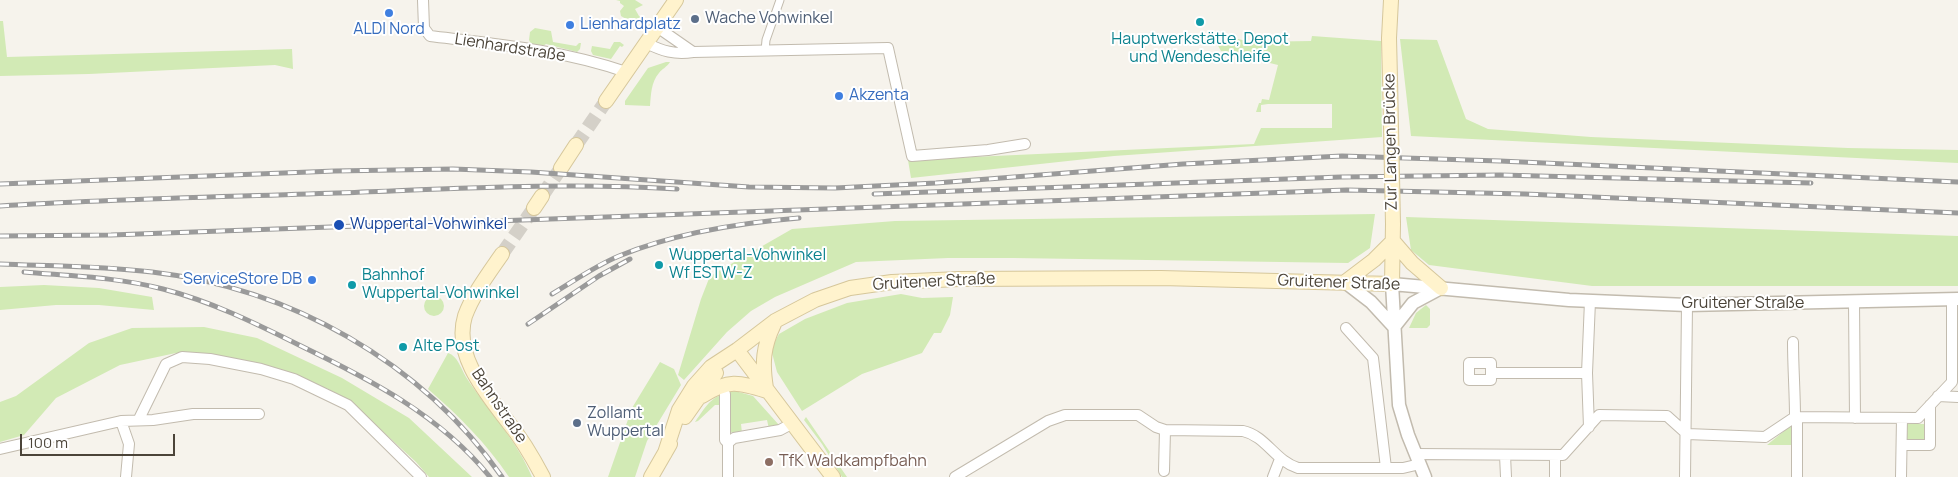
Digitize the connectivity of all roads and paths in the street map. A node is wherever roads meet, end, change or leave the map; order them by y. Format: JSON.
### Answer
{"nodes":[{"id":1,"x":423,"y":0,"type":"edge"},
{"id":2,"x":676,"y":0,"type":"edge"},
{"id":3,"x":780,"y":0,"type":"edge"},
{"id":4,"x":1391,"y":0,"type":"edge"},
{"id":5,"x":656,"y":27,"type":"junction"},
{"id":6,"x":646,"y":42,"type":"junction"},
{"id":7,"x":765,"y":51,"type":"junction"},
{"id":8,"x":693,"y":52,"type":"junction"},
{"id":9,"x":626,"y":72,"type":"junction"},
{"id":10,"x":606,"y":101,"type":"tunnel mouth"},
{"id":11,"x":1024,"y":144,"type":"dead end"},
{"id":12,"x":576,"y":146,"type":"tunnel mouth"},
{"id":13,"x":561,"y":168,"type":"tunnel mouth"},
{"id":14,"x":1393,"y":241,"type":"junction"},
{"id":15,"x":502,"y":254,"type":"tunnel mouth"},
{"id":16,"x":1345,"y":282,"type":"junction"},
{"id":17,"x":1392,"y":284,"type":"junction"},
{"id":18,"x":1441,"y":288,"type":"junction"},
{"id":19,"x":1955,"y":299,"type":"edge"},
{"id":20,"x":1590,"y":301,"type":"junction"},
{"id":21,"x":1854,"y":302,"type":"junction"},
{"id":22,"x":1688,"y":305,"type":"junction"},
{"id":23,"x":775,"y":321,"type":"junction"},
{"id":24,"x":1394,"y":327,"type":"junction"},
{"id":25,"x":1346,"y":328,"type":"dead end"},
{"id":26,"x":1793,"y":342,"type":"dead end"},
{"id":27,"x":737,"y":350,"type":"junction"},
{"id":28,"x":1491,"y":373,"type":"dead end"},
{"id":29,"x":1588,"y":373,"type":"junction"},
{"id":30,"x":767,"y":391,"type":"junction"},
{"id":31,"x":725,"y":394,"type":"dead end"},
{"id":32,"x":1938,"y":396,"type":"junction"},
{"id":33,"x":1958,"y":396,"type":"edge"},
{"id":34,"x":697,"y":399,"type":"junction"},
{"id":35,"x":1930,"y":405,"type":"junction"},
{"id":36,"x":259,"y":414,"type":"dead end"},
{"id":37,"x":1796,"y":417,"type":"junction"},
{"id":38,"x":1855,"y":418,"type":"junction"},
{"id":39,"x":1902,"y":418,"type":"junction"},
{"id":40,"x":139,"y":419,"type":"junction"},
{"id":41,"x":121,"y":421,"type":"junction"},
{"id":42,"x":793,"y":423,"type":"junction"},
{"id":43,"x":1589,"y":426,"type":"junction"},
{"id":44,"x":1165,"y":430,"type":"junction"},
{"id":45,"x":1687,"y":434,"type":"junction"},
{"id":46,"x":728,"y":442,"type":"junction"},
{"id":47,"x":1902,"y":445,"type":"junction"},
{"id":48,"x":0,"y":449,"type":"edge"},
{"id":49,"x":665,"y":453,"type":"junction"},
{"id":50,"x":1505,"y":455,"type":"junction"},
{"id":51,"x":1555,"y":455,"type":"junction"},
{"id":52,"x":1418,"y":459,"type":"junction"},
{"id":53,"x":1280,"y":460,"type":"junction"},
{"id":54,"x":1386,"y":468,"type":"junction"},
{"id":55,"x":1164,"y":471,"type":"dead end"},
{"id":56,"x":1298,"y":472,"type":"edge"},
{"id":57,"x":126,"y":477,"type":"edge"},
{"id":58,"x":421,"y":477,"type":"edge"},
{"id":59,"x":543,"y":477,"type":"edge"},
{"id":60,"x":651,"y":477,"type":"edge"},
{"id":61,"x":728,"y":477,"type":"edge"},
{"id":62,"x":833,"y":477,"type":"edge"},
{"id":63,"x":955,"y":477,"type":"edge"},
{"id":64,"x":1274,"y":477,"type":"edge"},
{"id":65,"x":1425,"y":477,"type":"edge"},
{"id":66,"x":1506,"y":477,"type":"edge"},
{"id":67,"x":1555,"y":477,"type":"edge"},
{"id":68,"x":1685,"y":477,"type":"edge"},
{"id":69,"x":1797,"y":477,"type":"edge"},
{"id":70,"x":1901,"y":477,"type":"edge"}],
"edges":[{"from":1,"to":9,"type":"street","name":"Lienhardstraße"},
{"from":2,"to":5,"type":"main road"},
{"from":3,"to":7,"type":"street"},
{"from":4,"to":14,"type":"main road","name":"Zur Langen Brücke","bridge":true},
{"from":5,"to":6,"type":"main road"},
{"from":5,"to":8,"type":"street"},
{"from":6,"to":8,"type":"street"},
{"from":6,"to":9,"type":"main road"},
{"from":7,"to":8,"type":"street"},
{"from":7,"to":11,"type":"street"},
{"from":9,"to":10,"type":"main road"},
{"from":12,"to":13,"type":"main road"},
{"from":14,"to":16,"type":"main road"},
{"from":14,"to":17,"type":"main road","name":"Zur Langen Brücke"},
{"from":14,"to":18,"type":"main road"},
{"from":15,"to":59,"type":"main road","name":"Bahnstraße"},
{"from":16,"to":17,"type":"main road","name":"Gruitener Straße"},
{"from":16,"to":23,"type":"main road","name":"Gruitener Straße"},
{"from":16,"to":24,"type":"street"},
{"from":17,"to":18,"type":"street","name":"Gruitener Straße"},
{"from":17,"to":24,"type":"street"},
{"from":18,"to":20,"type":"street","name":"Gruitener Straße"},
{"from":18,"to":24,"type":"street"},
{"from":19,"to":21,"type":"street","name":"Gruitener Straße"},
{"from":19,"to":32,"type":"street"},
{"from":20,"to":22,"type":"street","name":"Gruitener Straße"},
{"from":20,"to":29,"type":"street"},
{"from":21,"to":22,"type":"street","name":"Gruitener Straße"},
{"from":21,"to":38,"type":"street"},
{"from":22,"to":45,"type":"street"},
{"from":23,"to":27,"type":"main road","name":"Gruitener Straße"},
{"from":23,"to":30,"type":"main road"},
{"from":24,"to":52,"type":"street"},
{"from":25,"to":54,"type":"street"},
{"from":26,"to":37,"type":"street"},
{"from":27,"to":30,"type":"main road"},
{"from":27,"to":34,"type":"main road","name":"Gruitener Straße"},
{"from":27,"to":49,"type":"main road","name":"Gruitener Straße"},
{"from":28,"to":29,"type":"street"},
{"from":29,"to":43,"type":"street"},
{"from":30,"to":34,"type":"main road"},
{"from":30,"to":42,"type":"main road"},
{"from":31,"to":46,"type":"street"},
{"from":32,"to":33,"type":"street"},
{"from":32,"to":35,"type":"street"},
{"from":34,"to":49,"type":"main road","name":"Gruitener Straße"},
{"from":35,"to":39,"type":"street"},
{"from":35,"to":47,"type":"street"},
{"from":36,"to":40,"type":"street"},
{"from":37,"to":38,"type":"street"},
{"from":37,"to":45,"type":"street"},
{"from":37,"to":69,"type":"street"},
{"from":38,"to":39,"type":"street"},
{"from":39,"to":47,"type":"street"},
{"from":40,"to":41,"type":"street"},
{"from":40,"to":58,"type":"street"},
{"from":41,"to":48,"type":"street"},
{"from":41,"to":57,"type":"street"},
{"from":42,"to":46,"type":"street"},
{"from":42,"to":62,"type":"main road"},
{"from":43,"to":45,"type":"street"},
{"from":43,"to":51,"type":"street"},
{"from":44,"to":53,"type":"street"},
{"from":44,"to":55,"type":"street"},
{"from":44,"to":63,"type":"street"},
{"from":45,"to":68,"type":"street"},
{"from":46,"to":61,"type":"street"},
{"from":47,"to":70,"type":"street"},
{"from":49,"to":60,"type":"main road","name":"Gruitener Straße"},
{"from":50,"to":51,"type":"street"},
{"from":50,"to":52,"type":"street"},
{"from":50,"to":66,"type":"street"},
{"from":51,"to":67,"type":"street"},
{"from":52,"to":54,"type":"street"},
{"from":52,"to":65,"type":"street"},
{"from":53,"to":56,"type":"street"},
{"from":53,"to":64,"type":"street"},
{"from":54,"to":56,"type":"street"}]}
